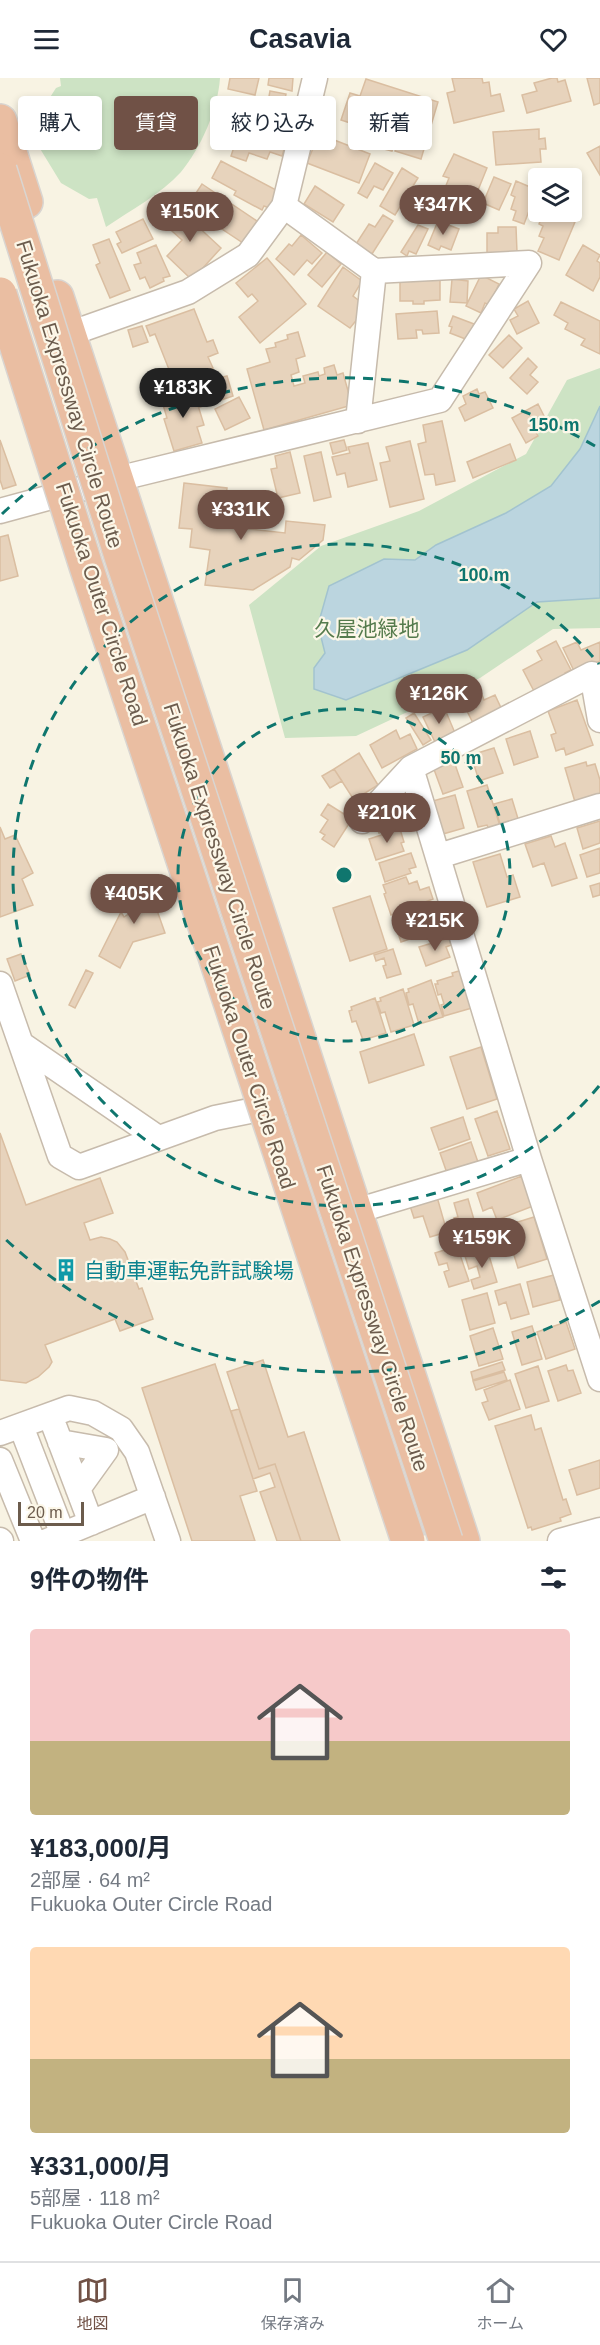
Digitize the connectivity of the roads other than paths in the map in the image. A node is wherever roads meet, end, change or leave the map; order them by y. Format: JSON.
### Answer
{"nodes":[{"id":1,"x":315,"y":78,"type":"edge"},
{"id":2,"x":0,"y":121,"type":"edge"},
{"id":3,"x":0,"y":170,"type":"edge"},
{"id":4,"x":284,"y":206,"type":"junction"},
{"id":5,"x":374,"y":271,"type":"junction"},
{"id":6,"x":0,"y":283,"type":"edge"},
{"id":7,"x":0,"y":294,"type":"edge"},
{"id":8,"x":69,"y":334,"type":"junction"},
{"id":9,"x":11,"y":350,"type":"edge"},
{"id":10,"x":358,"y":421,"type":"junction"},
{"id":11,"x":117,"y":479,"type":"junction"},
{"id":12,"x":66,"y":494,"type":"junction"},
{"id":13,"x":0,"y":511,"type":"edge"},
{"id":14,"x":596,"y":672,"type":"edge"},
{"id":15,"x":600,"y":720,"type":"edge"},
{"id":16,"x":411,"y":768,"type":"junction"},
{"id":17,"x":600,"y":806,"type":"edge"},
{"id":18,"x":362,"y":821,"type":"dead end"},
{"id":19,"x":439,"y":856,"type":"junction"},
{"id":20,"x":0,"y":984,"type":"edge"},
{"id":21,"x":21,"y":1044,"type":"junction"},
{"id":22,"x":317,"y":1092,"type":"junction"},
{"id":23,"x":264,"y":1108,"type":"junction"},
{"id":24,"x":158,"y":1138,"type":"junction"},
{"id":25,"x":529,"y":1160,"type":"junction"},
{"id":26,"x":356,"y":1211,"type":"junction"},
{"id":27,"x":600,"y":1379,"type":"edge"},
{"id":28,"x":50,"y":1415,"type":"junction"},
{"id":29,"x":10,"y":1429,"type":"edge"},
{"id":30,"x":60,"y":1442,"type":"junction"},
{"id":31,"x":0,"y":1460,"type":"edge"},
{"id":32,"x":78,"y":1489,"type":"junction"},
{"id":33,"x":153,"y":1497,"type":"junction"},
{"id":34,"x":91,"y":1523,"type":"junction"},
{"id":35,"x":600,"y":1530,"type":"edge"},
{"id":36,"x":55,"y":1538,"type":"edge"},
{"id":37,"x":33,"y":1541,"type":"edge"},
{"id":38,"x":168,"y":1541,"type":"edge"},
{"id":39,"x":407,"y":1541,"type":"edge"},
{"id":40,"x":446,"y":1541,"type":"edge"},
{"id":41,"x":463,"y":1541,"type":"edge"},
{"id":42,"x":560,"y":1541,"type":"edge"}],
"edges":[{"from":1,"to":4,"type":"street"},
{"from":2,"to":8,"type":"highway"},
{"from":3,"to":40,"type":"highway","name":"Fukuoka Expressway Circle Route","bridge":true},
{"from":4,"to":5,"type":"street"},
{"from":4,"to":8,"type":"street"},
{"from":5,"to":10,"type":"street"},
{"from":5,"to":10,"type":"street"},
{"from":6,"to":9,"type":"highway","name":"Fukuoka Outer Circle Road"},
{"from":7,"to":39,"type":"highway","name":"Fukuoka Expressway Circle Route","bridge":true},
{"from":8,"to":11,"type":"highway"},
{"from":9,"to":12,"type":"highway","name":"Fukuoka Outer Circle Road"},
{"from":10,"to":11,"type":"street"},
{"from":11,"to":12,"type":"street"},
{"from":11,"to":22,"type":"highway"},
{"from":12,"to":13,"type":"street"},
{"from":12,"to":23,"type":"highway","name":"Fukuoka Outer Circle Road"},
{"from":14,"to":15,"type":"street"},
{"from":14,"to":16,"type":"street"},
{"from":16,"to":18,"type":"street"},
{"from":16,"to":19,"type":"street"},
{"from":17,"to":19,"type":"street"},
{"from":19,"to":25,"type":"street"},
{"from":20,"to":21,"type":"street"},
{"from":21,"to":24,"type":"street"},
{"from":21,"to":24,"type":"street"},
{"from":22,"to":23,"type":"street"},
{"from":22,"to":26,"type":"highway"},
{"from":23,"to":24,"type":"street"},
{"from":23,"to":39,"type":"highway","name":"Fukuoka Outer Circle Road"},
{"from":25,"to":26,"type":"street"},
{"from":25,"to":27,"type":"street"},
{"from":26,"to":41,"type":"highway"},
{"from":28,"to":29,"type":"street"},
{"from":28,"to":30,"type":"street"},
{"from":28,"to":33,"type":"street"},
{"from":29,"to":36,"type":"street"},
{"from":30,"to":32,"type":"street"},
{"from":30,"to":32,"type":"street"},
{"from":31,"to":37,"type":"street"},
{"from":32,"to":34,"type":"street"},
{"from":33,"to":34,"type":"street"},
{"from":33,"to":38,"type":"street"},
{"from":34,"to":36,"type":"street"},
{"from":35,"to":42,"type":"street"}]}
